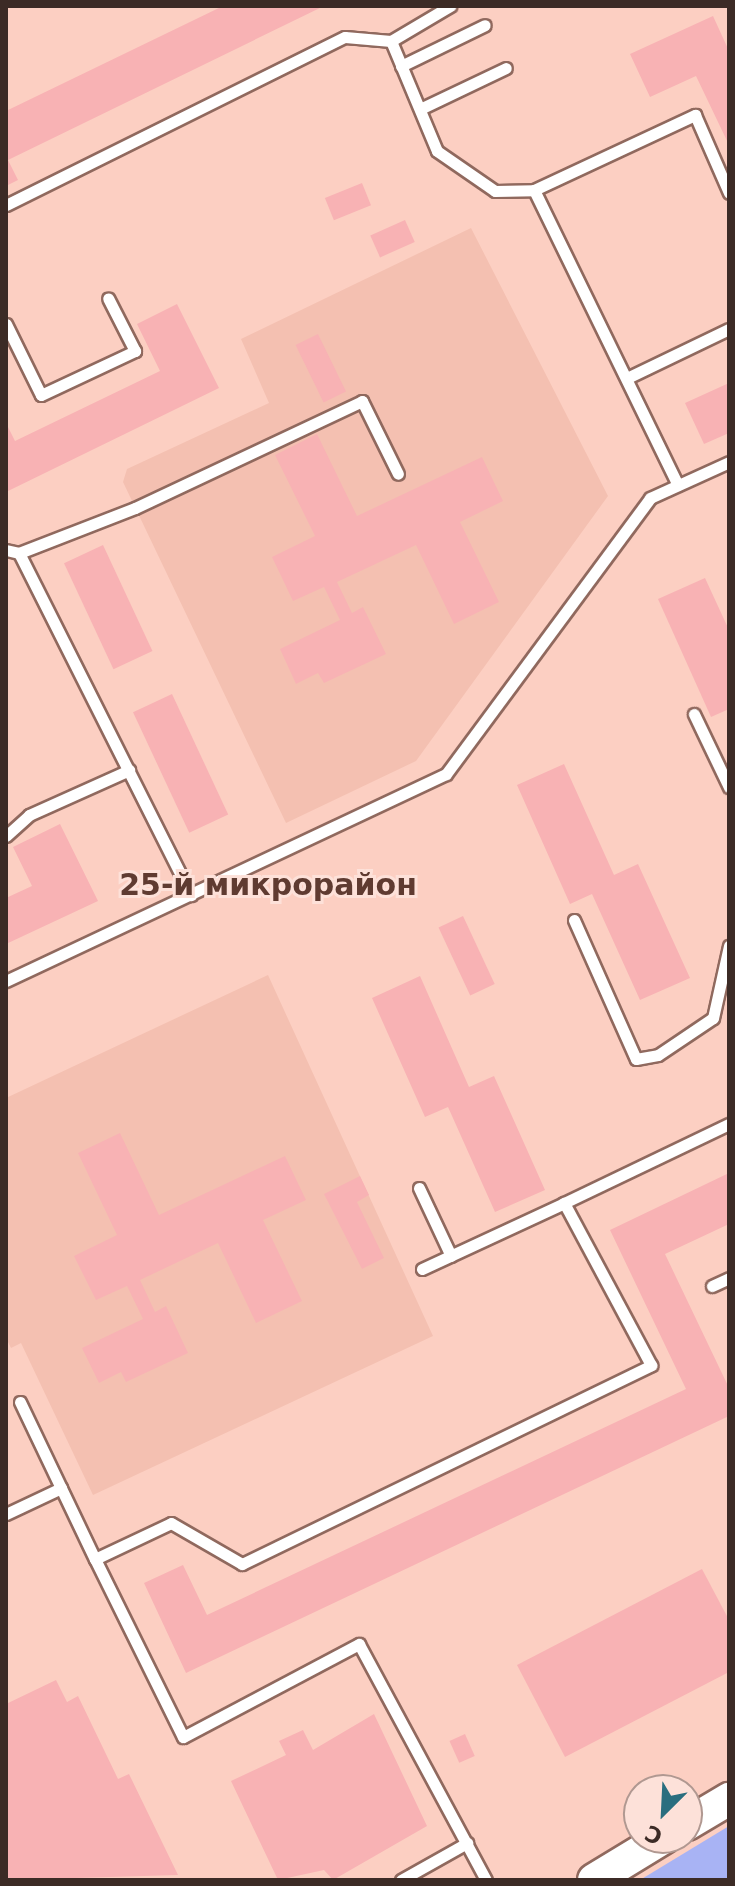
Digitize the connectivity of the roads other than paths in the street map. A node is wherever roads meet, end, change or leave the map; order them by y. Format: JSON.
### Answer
{"nodes":[{"id":1,"x":450,"y":6,"type":"edge"},
{"id":2,"x":485,"y":25,"type":"dead end"},
{"id":3,"x":391,"y":41,"type":"junction"},
{"id":4,"x":401,"y":66,"type":"junction"},
{"id":5,"x":506,"y":68,"type":"dead end"},
{"id":6,"x":420,"y":109,"type":"junction"},
{"id":7,"x":534,"y":190,"type":"junction"},
{"id":8,"x":729,"y":193,"type":"edge"},
{"id":9,"x":6,"y":205,"type":"edge"},
{"id":10,"x":108,"y":298,"type":"dead end"},
{"id":11,"x":7,"y":329,"type":"edge"},
{"id":12,"x":729,"y":329,"type":"edge"},
{"id":13,"x":627,"y":378,"type":"junction"},
{"id":14,"x":729,"y":462,"type":"edge"},
{"id":15,"x":398,"y":474,"type":"dead end"},
{"id":16,"x":678,"y":485,"type":"junction"},
{"id":17,"x":6,"y":550,"type":"edge"},
{"id":18,"x":19,"y":553,"type":"junction"},
{"id":19,"x":694,"y":714,"type":"dead end"},
{"id":20,"x":129,"y":770,"type":"junction"},
{"id":21,"x":729,"y":787,"type":"edge"},
{"id":22,"x":6,"y":836,"type":"edge"},
{"id":23,"x":191,"y":895,"type":"junction"},
{"id":24,"x":574,"y":920,"type":"dead end"},
{"id":25,"x":729,"y":946,"type":"edge"},
{"id":26,"x":6,"y":981,"type":"edge"},
{"id":27,"x":729,"y":1124,"type":"edge"},
{"id":28,"x":419,"y":1188,"type":"dead end"},
{"id":29,"x":564,"y":1203,"type":"junction"},
{"id":30,"x":451,"y":1256,"type":"junction"},
{"id":31,"x":422,"y":1269,"type":"dead end"},
{"id":32,"x":729,"y":1278,"type":"edge"},
{"id":33,"x":712,"y":1286,"type":"dead end"},
{"id":34,"x":20,"y":1402,"type":"dead end"},
{"id":35,"x":61,"y":1488,"type":"junction"},
{"id":36,"x":6,"y":1514,"type":"edge"},
{"id":37,"x":95,"y":1559,"type":"junction"},
{"id":38,"x":729,"y":1799,"type":"edge"},
{"id":39,"x":703,"y":1814,"type":"edge"},
{"id":40,"x":467,"y":1843,"type":"junction"},
{"id":41,"x":637,"y":1854,"type":"edge"},
{"id":42,"x":401,"y":1880,"type":"edge"},
{"id":43,"x":486,"y":1880,"type":"edge"},
{"id":44,"x":594,"y":1880,"type":"edge"}],
"edges":[{"from":1,"to":3,"type":"lane"},
{"from":2,"to":4,"type":"lane"},
{"from":3,"to":4,"type":"lane"},
{"from":3,"to":9,"type":"lane"},
{"from":4,"to":6,"type":"lane"},
{"from":5,"to":6,"type":"lane"},
{"from":6,"to":7,"type":"lane"},
{"from":7,"to":8,"type":"lane"},
{"from":7,"to":13,"type":"lane"},
{"from":10,"to":11,"type":"lane"},
{"from":12,"to":13,"type":"lane"},
{"from":13,"to":16,"type":"lane"},
{"from":14,"to":16,"type":"lane"},
{"from":15,"to":18,"type":"lane"},
{"from":16,"to":23,"type":"lane"},
{"from":17,"to":18,"type":"lane"},
{"from":18,"to":20,"type":"lane"},
{"from":19,"to":21,"type":"lane"},
{"from":20,"to":22,"type":"lane"},
{"from":20,"to":23,"type":"lane"},
{"from":23,"to":26,"type":"lane"},
{"from":24,"to":25,"type":"lane"},
{"from":27,"to":29,"type":"lane"},
{"from":28,"to":30,"type":"lane"},
{"from":29,"to":30,"type":"lane"},
{"from":29,"to":37,"type":"lane"},
{"from":30,"to":31,"type":"lane"},
{"from":32,"to":33,"type":"lane"},
{"from":34,"to":35,"type":"lane"},
{"from":35,"to":36,"type":"lane"},
{"from":35,"to":37,"type":"lane"},
{"from":37,"to":40,"type":"lane"},
{"from":38,"to":39,"type":"main road"},
{"from":40,"to":42,"type":"lane"},
{"from":40,"to":43,"type":"lane"},
{"from":41,"to":44,"type":"main road"}]}
